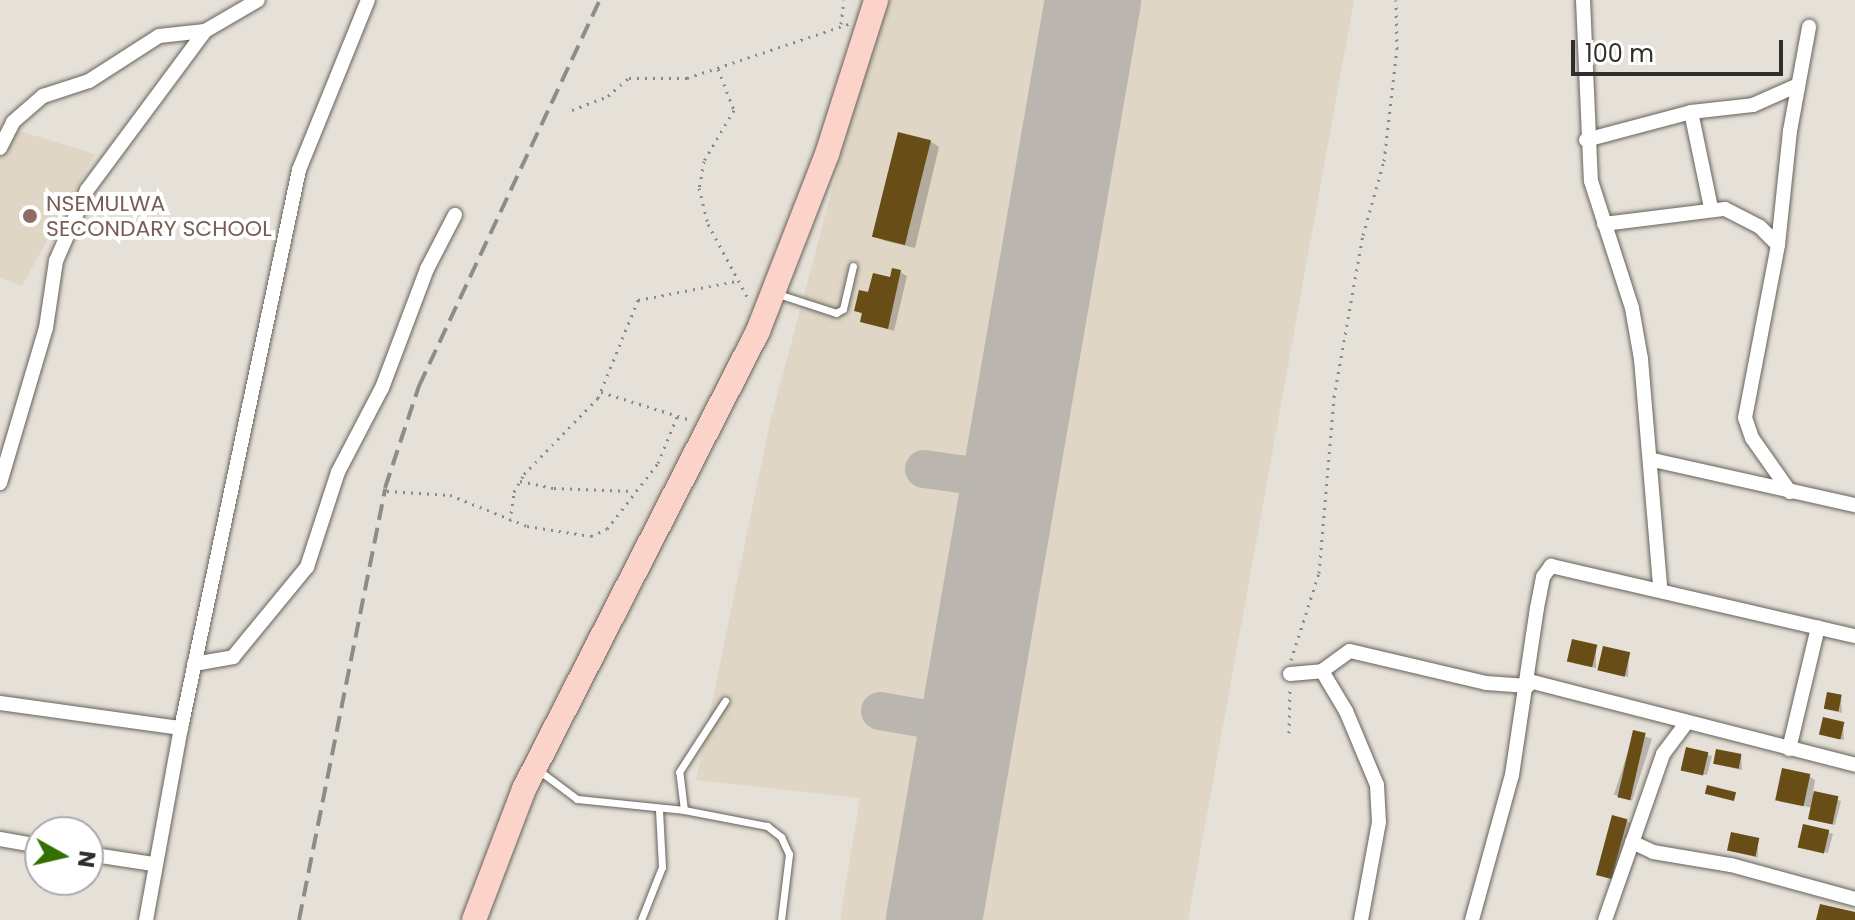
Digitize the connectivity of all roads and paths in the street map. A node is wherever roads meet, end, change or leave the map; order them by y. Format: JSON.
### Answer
{"nodes":[{"id":1,"x":258,"y":0,"type":"edge"},
{"id":2,"x":368,"y":0,"type":"edge"},
{"id":3,"x":844,"y":0,"type":"edge"},
{"id":4,"x":1396,"y":0,"type":"edge"},
{"id":5,"x":1583,"y":0,"type":"edge"},
{"id":6,"x":873,"y":9,"type":"edge"},
{"id":7,"x":841,"y":25,"type":"junction"},
{"id":8,"x":1809,"y":27,"type":"dead end"},
{"id":9,"x":205,"y":31,"type":"junction"},
{"id":10,"x":718,"y":69,"type":"junction"},
{"id":11,"x":1798,"y":85,"type":"junction"},
{"id":12,"x":572,"y":110,"type":"dead end"},
{"id":13,"x":1691,"y":112,"type":"junction"},
{"id":14,"x":1586,"y":140,"type":"junction"},
{"id":15,"x":0,"y":148,"type":"edge"},
{"id":16,"x":1711,"y":208,"type":"junction"},
{"id":17,"x":455,"y":215,"type":"dead end"},
{"id":18,"x":1604,"y":224,"type":"junction"},
{"id":19,"x":1778,"y":245,"type":"junction"},
{"id":20,"x":853,"y":266,"type":"dead end"},
{"id":21,"x":737,"y":281,"type":"junction"},
{"id":22,"x":774,"y":292,"type":"junction"},
{"id":23,"x":762,"y":320,"type":"junction"},
{"id":24,"x":601,"y":392,"type":"junction"},
{"id":25,"x":677,"y":417,"type":"junction"},
{"id":26,"x":715,"y":421,"type":"junction"},
{"id":27,"x":1653,"y":460,"type":"junction"},
{"id":28,"x":520,"y":481,"type":"junction"},
{"id":29,"x":0,"y":483,"type":"edge"},
{"id":30,"x":387,"y":491,"type":"dead end"},
{"id":31,"x":634,"y":491,"type":"junction"},
{"id":32,"x":1790,"y":492,"type":"junction"},
{"id":33,"x":1853,"y":500,"type":"edge"},
{"id":34,"x":510,"y":521,"type":"junction"},
{"id":35,"x":1660,"y":587,"type":"junction"},
{"id":36,"x":1818,"y":627,"type":"junction"},
{"id":37,"x":1855,"y":636,"type":"edge"},
{"id":38,"x":194,"y":664,"type":"junction"},
{"id":39,"x":1322,"y":671,"type":"junction"},
{"id":40,"x":1290,"y":674,"type":"junction"},
{"id":41,"x":1529,"y":683,"type":"junction"},
{"id":42,"x":725,"y":701,"type":"dead end"},
{"id":43,"x":0,"y":703,"type":"edge"},
{"id":44,"x":1686,"y":723,"type":"junction"},
{"id":45,"x":181,"y":728,"type":"junction"},
{"id":46,"x":1289,"y":733,"type":"dead end"},
{"id":47,"x":1789,"y":749,"type":"junction"},
{"id":48,"x":1855,"y":765,"type":"edge"},
{"id":49,"x":536,"y":767,"type":"junction"},
{"id":50,"x":659,"y":809,"type":"junction"},
{"id":51,"x":684,"y":810,"type":"junction"},
{"id":52,"x":0,"y":839,"type":"edge"},
{"id":53,"x":1632,"y":842,"type":"junction"},
{"id":54,"x":24,"y":843,"type":"edge"},
{"id":55,"x":104,"y":856,"type":"edge"},
{"id":56,"x":153,"y":864,"type":"junction"},
{"id":57,"x":1855,"y":899,"type":"edge"},
{"id":58,"x":146,"y":920,"type":"edge"},
{"id":59,"x":474,"y":920,"type":"edge"},
{"id":60,"x":641,"y":920,"type":"edge"},
{"id":61,"x":781,"y":920,"type":"edge"},
{"id":62,"x":1361,"y":920,"type":"edge"},
{"id":63,"x":1472,"y":920,"type":"edge"},
{"id":64,"x":1605,"y":920,"type":"edge"}],
"edges":[{"from":1,"to":9,"type":"street"},
{"from":2,"to":38,"type":"street"},
{"from":3,"to":7,"type":"path"},
{"from":4,"to":40,"type":"path"},
{"from":5,"to":14,"type":"street"},
{"from":6,"to":7,"type":"path"},
{"from":6,"to":22,"type":"main road"},
{"from":7,"to":10,"type":"path"},
{"from":8,"to":11,"type":"street"},
{"from":9,"to":15,"type":"street"},
{"from":9,"to":29,"type":"street"},
{"from":10,"to":12,"type":"path"},
{"from":10,"to":21,"type":"path"},
{"from":11,"to":13,"type":"street"},
{"from":11,"to":19,"type":"street"},
{"from":13,"to":14,"type":"street"},
{"from":13,"to":16,"type":"street"},
{"from":14,"to":18,"type":"street"},
{"from":16,"to":18,"type":"street"},
{"from":16,"to":19,"type":"street"},
{"from":17,"to":38,"type":"street"},
{"from":18,"to":27,"type":"street"},
{"from":19,"to":32,"type":"street"},
{"from":20,"to":22,"type":"lane"},
{"from":21,"to":23,"type":"path"},
{"from":21,"to":24,"type":"path"},
{"from":22,"to":23,"type":"main road"},
{"from":23,"to":26,"type":"main road"},
{"from":24,"to":25,"type":"path"},
{"from":24,"to":28,"type":"path"},
{"from":25,"to":26,"type":"path"},
{"from":25,"to":31,"type":"path"},
{"from":26,"to":49,"type":"main road"},
{"from":27,"to":32,"type":"street"},
{"from":27,"to":35,"type":"street"},
{"from":28,"to":31,"type":"path"},
{"from":28,"to":34,"type":"path"},
{"from":30,"to":34,"type":"path"},
{"from":31,"to":34,"type":"path"},
{"from":32,"to":33,"type":"street"},
{"from":35,"to":36,"type":"street"},
{"from":35,"to":41,"type":"street"},
{"from":36,"to":37,"type":"street"},
{"from":36,"to":47,"type":"street"},
{"from":38,"to":45,"type":"street"},
{"from":39,"to":40,"type":"street"},
{"from":39,"to":41,"type":"street"},
{"from":39,"to":62,"type":"street"},
{"from":40,"to":46,"type":"path"},
{"from":41,"to":44,"type":"street"},
{"from":41,"to":63,"type":"street"},
{"from":42,"to":51,"type":"lane"},
{"from":43,"to":45,"type":"street"},
{"from":44,"to":47,"type":"street"},
{"from":44,"to":53,"type":"street"},
{"from":45,"to":56,"type":"street"},
{"from":47,"to":48,"type":"street"},
{"from":49,"to":50,"type":"lane"},
{"from":49,"to":59,"type":"main road"},
{"from":50,"to":51,"type":"lane"},
{"from":50,"to":60,"type":"lane"},
{"from":51,"to":61,"type":"lane"},
{"from":52,"to":54,"type":"street"},
{"from":53,"to":57,"type":"street"},
{"from":53,"to":64,"type":"street"},
{"from":55,"to":56,"type":"street"},
{"from":56,"to":58,"type":"street"}]}
